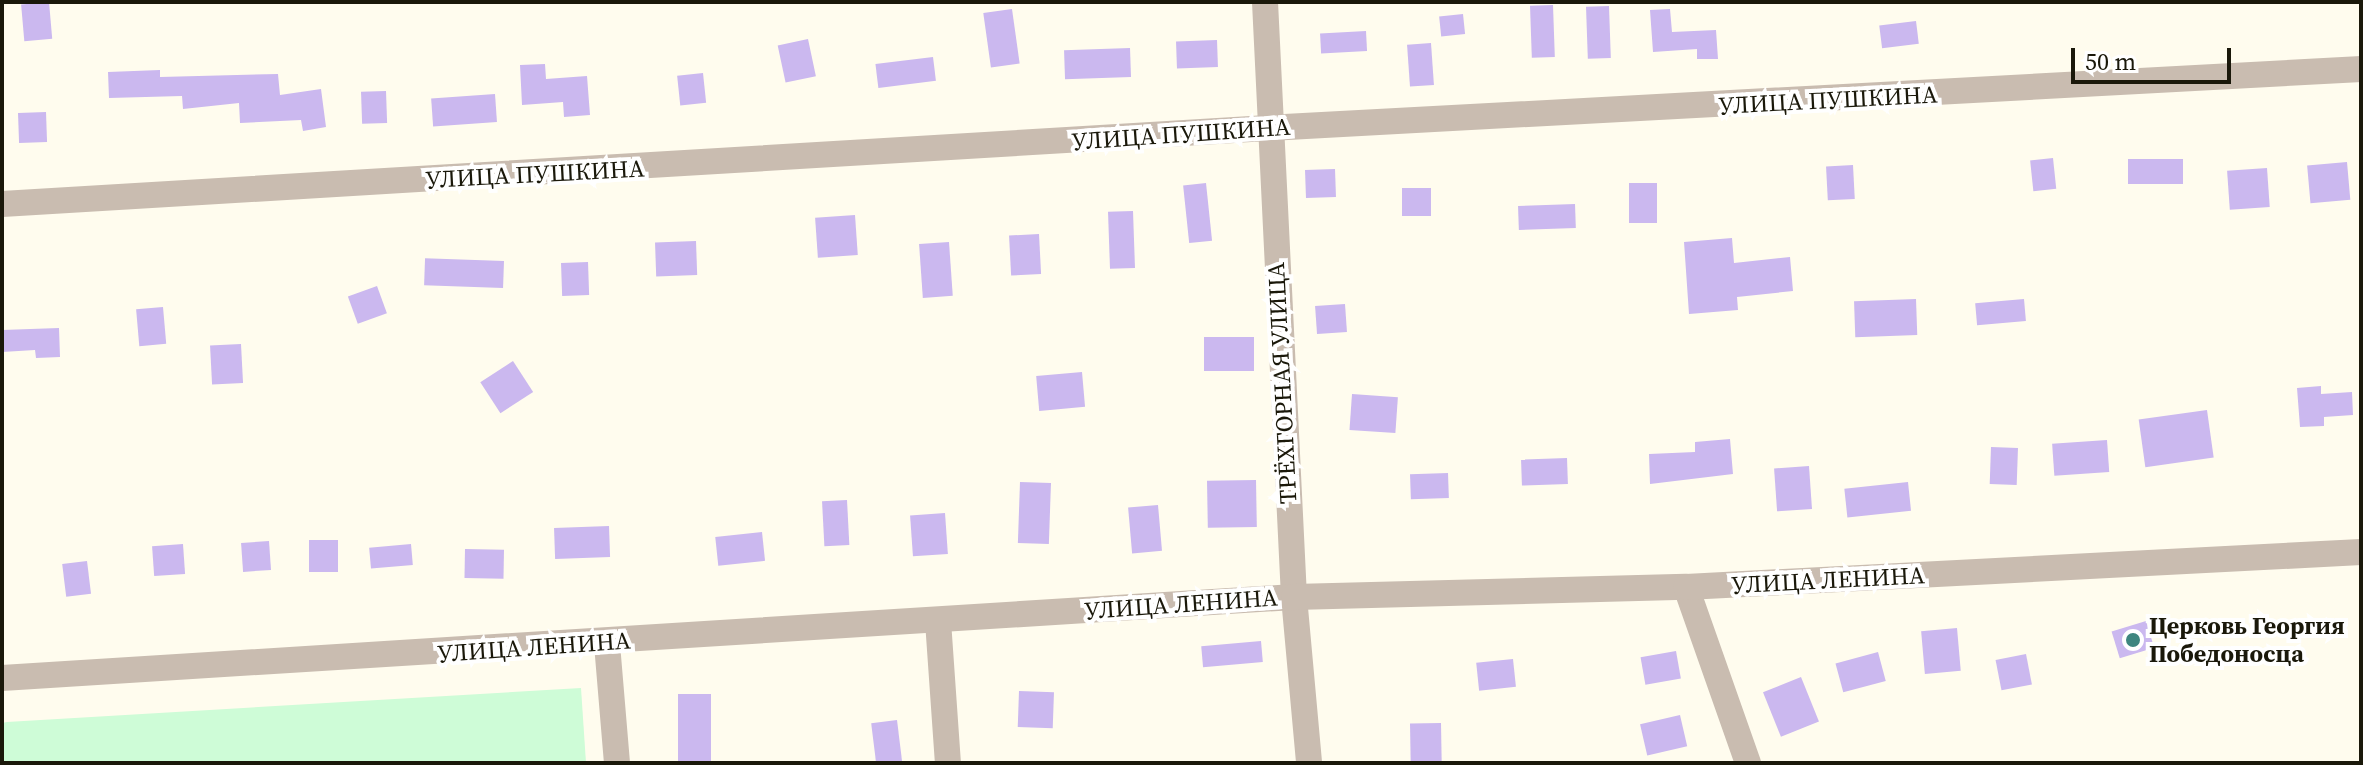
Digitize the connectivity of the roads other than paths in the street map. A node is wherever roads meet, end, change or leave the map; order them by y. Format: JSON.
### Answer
{"nodes":[{"id":1,"x":1265,"y":2,"type":"edge"},
{"id":2,"x":2361,"y":69,"type":"edge"},
{"id":3,"x":1268,"y":128,"type":"junction"},
{"id":4,"x":2,"y":204,"type":"edge"},
{"id":5,"x":2361,"y":552,"type":"edge"},
{"id":6,"x":1686,"y":587,"type":"junction"},
{"id":7,"x":1294,"y":597,"type":"junction"},
{"id":8,"x":938,"y":621,"type":"junction"},
{"id":9,"x":607,"y":644,"type":"junction"},
{"id":10,"x":2,"y":678,"type":"edge"},
{"id":11,"x":617,"y":763,"type":"edge"},
{"id":12,"x":948,"y":763,"type":"edge"},
{"id":13,"x":1309,"y":763,"type":"edge"},
{"id":14,"x":1748,"y":763,"type":"edge"}],
"edges":[{"from":1,"to":3,"type":"street","name":"ТРЁХГОРНАЯ УЛИЦА"},
{"from":2,"to":3,"type":"street","name":"УЛИЦА ПУШКИНА"},
{"from":3,"to":4,"type":"street","name":"УЛИЦА ПУШКИНА"},
{"from":3,"to":7,"type":"street","name":"ТРЁХГОРНАЯ УЛИЦА"},
{"from":5,"to":6,"type":"street","name":"УЛИЦА ЛЕНИНА"},
{"from":6,"to":7,"type":"street","name":"УЛИЦА ЛЕНИНА"},
{"from":6,"to":14,"type":"street"},
{"from":7,"to":8,"type":"street","name":"УЛИЦА ЛЕНИНА"},
{"from":7,"to":13,"type":"street","name":"ТРЁХГОРНАЯ УЛИЦА"},
{"from":8,"to":9,"type":"street","name":"УЛИЦА ЛЕНИНА"},
{"from":8,"to":12,"type":"street"},
{"from":9,"to":10,"type":"street","name":"УЛИЦА ЛЕНИНА"},
{"from":9,"to":11,"type":"street"}]}
